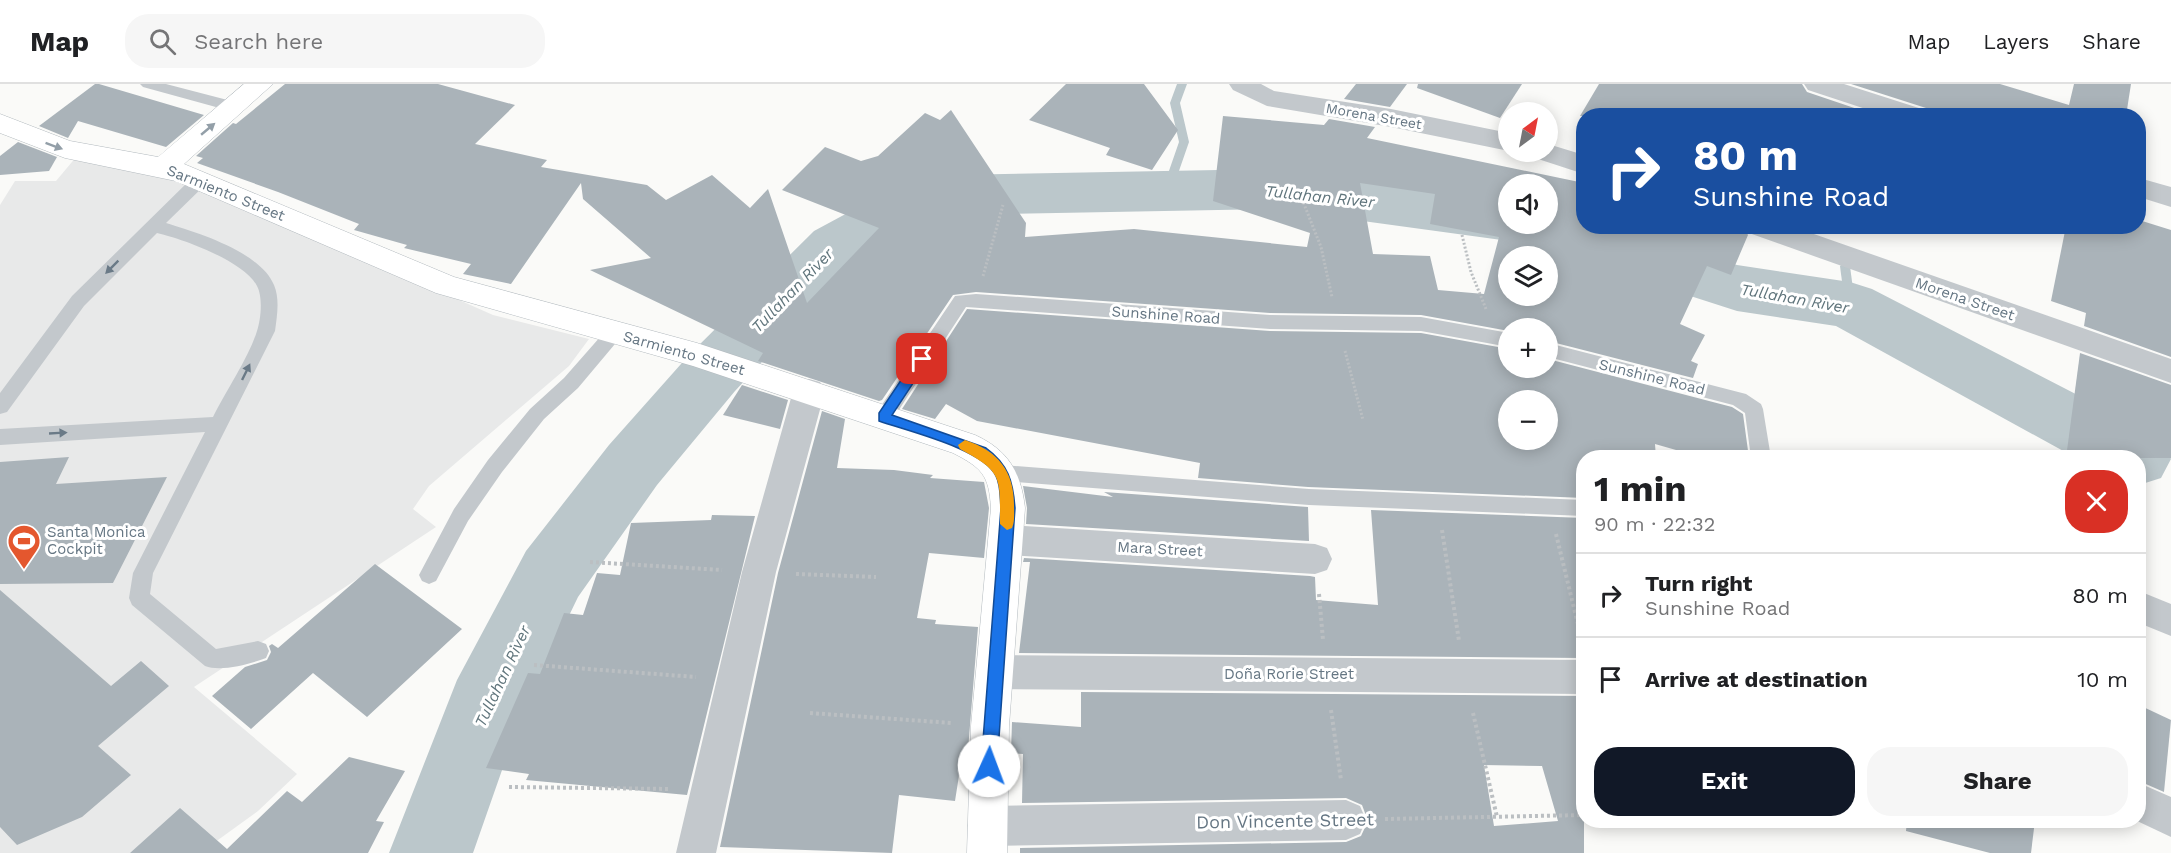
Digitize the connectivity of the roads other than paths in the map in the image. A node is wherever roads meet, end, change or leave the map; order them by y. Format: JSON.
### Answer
{"nodes":[{"id":1,"x":148,"y":84,"type":"edge"},
{"id":2,"x":260,"y":84,"type":"edge"},
{"id":3,"x":1242,"y":84,"type":"edge"},
{"id":4,"x":1817,"y":84,"type":"edge"},
{"id":5,"x":234,"y":107,"type":"junction"},
{"id":6,"x":1891,"y":108,"type":"edge"},
{"id":7,"x":0,"y":123,"type":"edge"},
{"id":8,"x":1498,"y":140,"type":"edge"},
{"id":9,"x":1558,"y":156,"type":"edge"},
{"id":10,"x":1576,"y":162,"type":"edge"},
{"id":11,"x":163,"y":167,"type":"junction"},
{"id":12,"x":200,"y":180,"type":"junction"},
{"id":13,"x":2146,"y":189,"type":"edge"},
{"id":14,"x":2171,"y":197,"type":"edge"},
{"id":15,"x":154,"y":226,"type":"junction"},
{"id":16,"x":1782,"y":234,"type":"edge"},
{"id":17,"x":614,"y":333,"type":"junction"},
{"id":18,"x":1498,"y":338,"type":"edge"},
{"id":19,"x":1558,"y":353,"type":"edge"},
{"id":20,"x":2171,"y":371,"type":"edge"},
{"id":21,"x":809,"y":391,"type":"junction"},
{"id":22,"x":0,"y":407,"type":"edge"},
{"id":23,"x":884,"y":417,"type":"junction"},
{"id":24,"x":220,"y":424,"type":"junction"},
{"id":25,"x":0,"y":437,"type":"edge"},
{"id":26,"x":1760,"y":450,"type":"edge"},
{"id":27,"x":1002,"y":473,"type":"junction"},
{"id":28,"x":1576,"y":508,"type":"edge"},
{"id":29,"x":1006,"y":540,"type":"junction"},
{"id":30,"x":1315,"y":559,"type":"dead end"},
{"id":31,"x":429,"y":574,"type":"dead end"},
{"id":32,"x":2146,"y":610,"type":"edge"},
{"id":33,"x":2171,"y":620,"type":"edge"},
{"id":34,"x":258,"y":651,"type":"dead end"},
{"id":35,"x":994,"y":672,"type":"junction"},
{"id":36,"x":1576,"y":677,"type":"edge"},
{"id":37,"x":2146,"y":805,"type":"edge"},
{"id":38,"x":2171,"y":817,"type":"edge"},
{"id":39,"x":1346,"y":820,"type":"road end"},
{"id":40,"x":987,"y":840,"type":"edge"},
{"id":41,"x":696,"y":853,"type":"edge"}],
"edges":[{"from":1,"to":5,"type":"lane"},
{"from":2,"to":5,"type":"street"},
{"from":3,"to":8,"type":"street","name":"Morena Street"},
{"from":4,"to":6,"type":"street"},
{"from":11,"to":5,"type":"street","one_way":true},
{"from":7,"to":11,"type":"street","name":"Sarmiento Street","one_way":true},
{"from":9,"to":10,"type":"street"},
{"from":11,"to":12,"type":"street","name":"Sarmiento Street"},
{"from":12,"to":15,"type":"lane"},
{"from":12,"to":17,"type":"street","name":"Sarmiento Street"},
{"from":13,"to":14,"type":"street"},
{"from":15,"to":22,"type":"lane","one_way":true},
{"from":24,"to":15,"type":"lane","one_way":true},
{"from":16,"to":20,"type":"street","name":"Morena Street"},
{"from":17,"to":21,"type":"street","name":"Sarmiento Street"},
{"from":17,"to":31,"type":"lane"},
{"from":18,"to":23,"type":"lane","name":"Sunshine Road"},
{"from":19,"to":26,"type":"lane","name":"Sunshine Road"},
{"from":21,"to":23,"type":"street","name":"Sarmiento Street"},
{"from":21,"to":41,"type":"street"},
{"from":23,"to":27,"type":"street","name":"Sarmiento Street"},
{"from":25,"to":24,"type":"lane","one_way":true},
{"from":24,"to":34,"type":"lane"},
{"from":27,"to":28,"type":"lane"},
{"from":27,"to":29,"type":"street"},
{"from":29,"to":30,"type":"street","name":"Mara Street"},
{"from":29,"to":35,"type":"street"},
{"from":32,"to":33,"type":"street"},
{"from":35,"to":36,"type":"street","name":"Doña Rorie Street"},
{"from":35,"to":40,"type":"street"},
{"from":37,"to":38,"type":"street"},
{"from":39,"to":40,"type":"street","name":"Don Vincente Street"}]}
